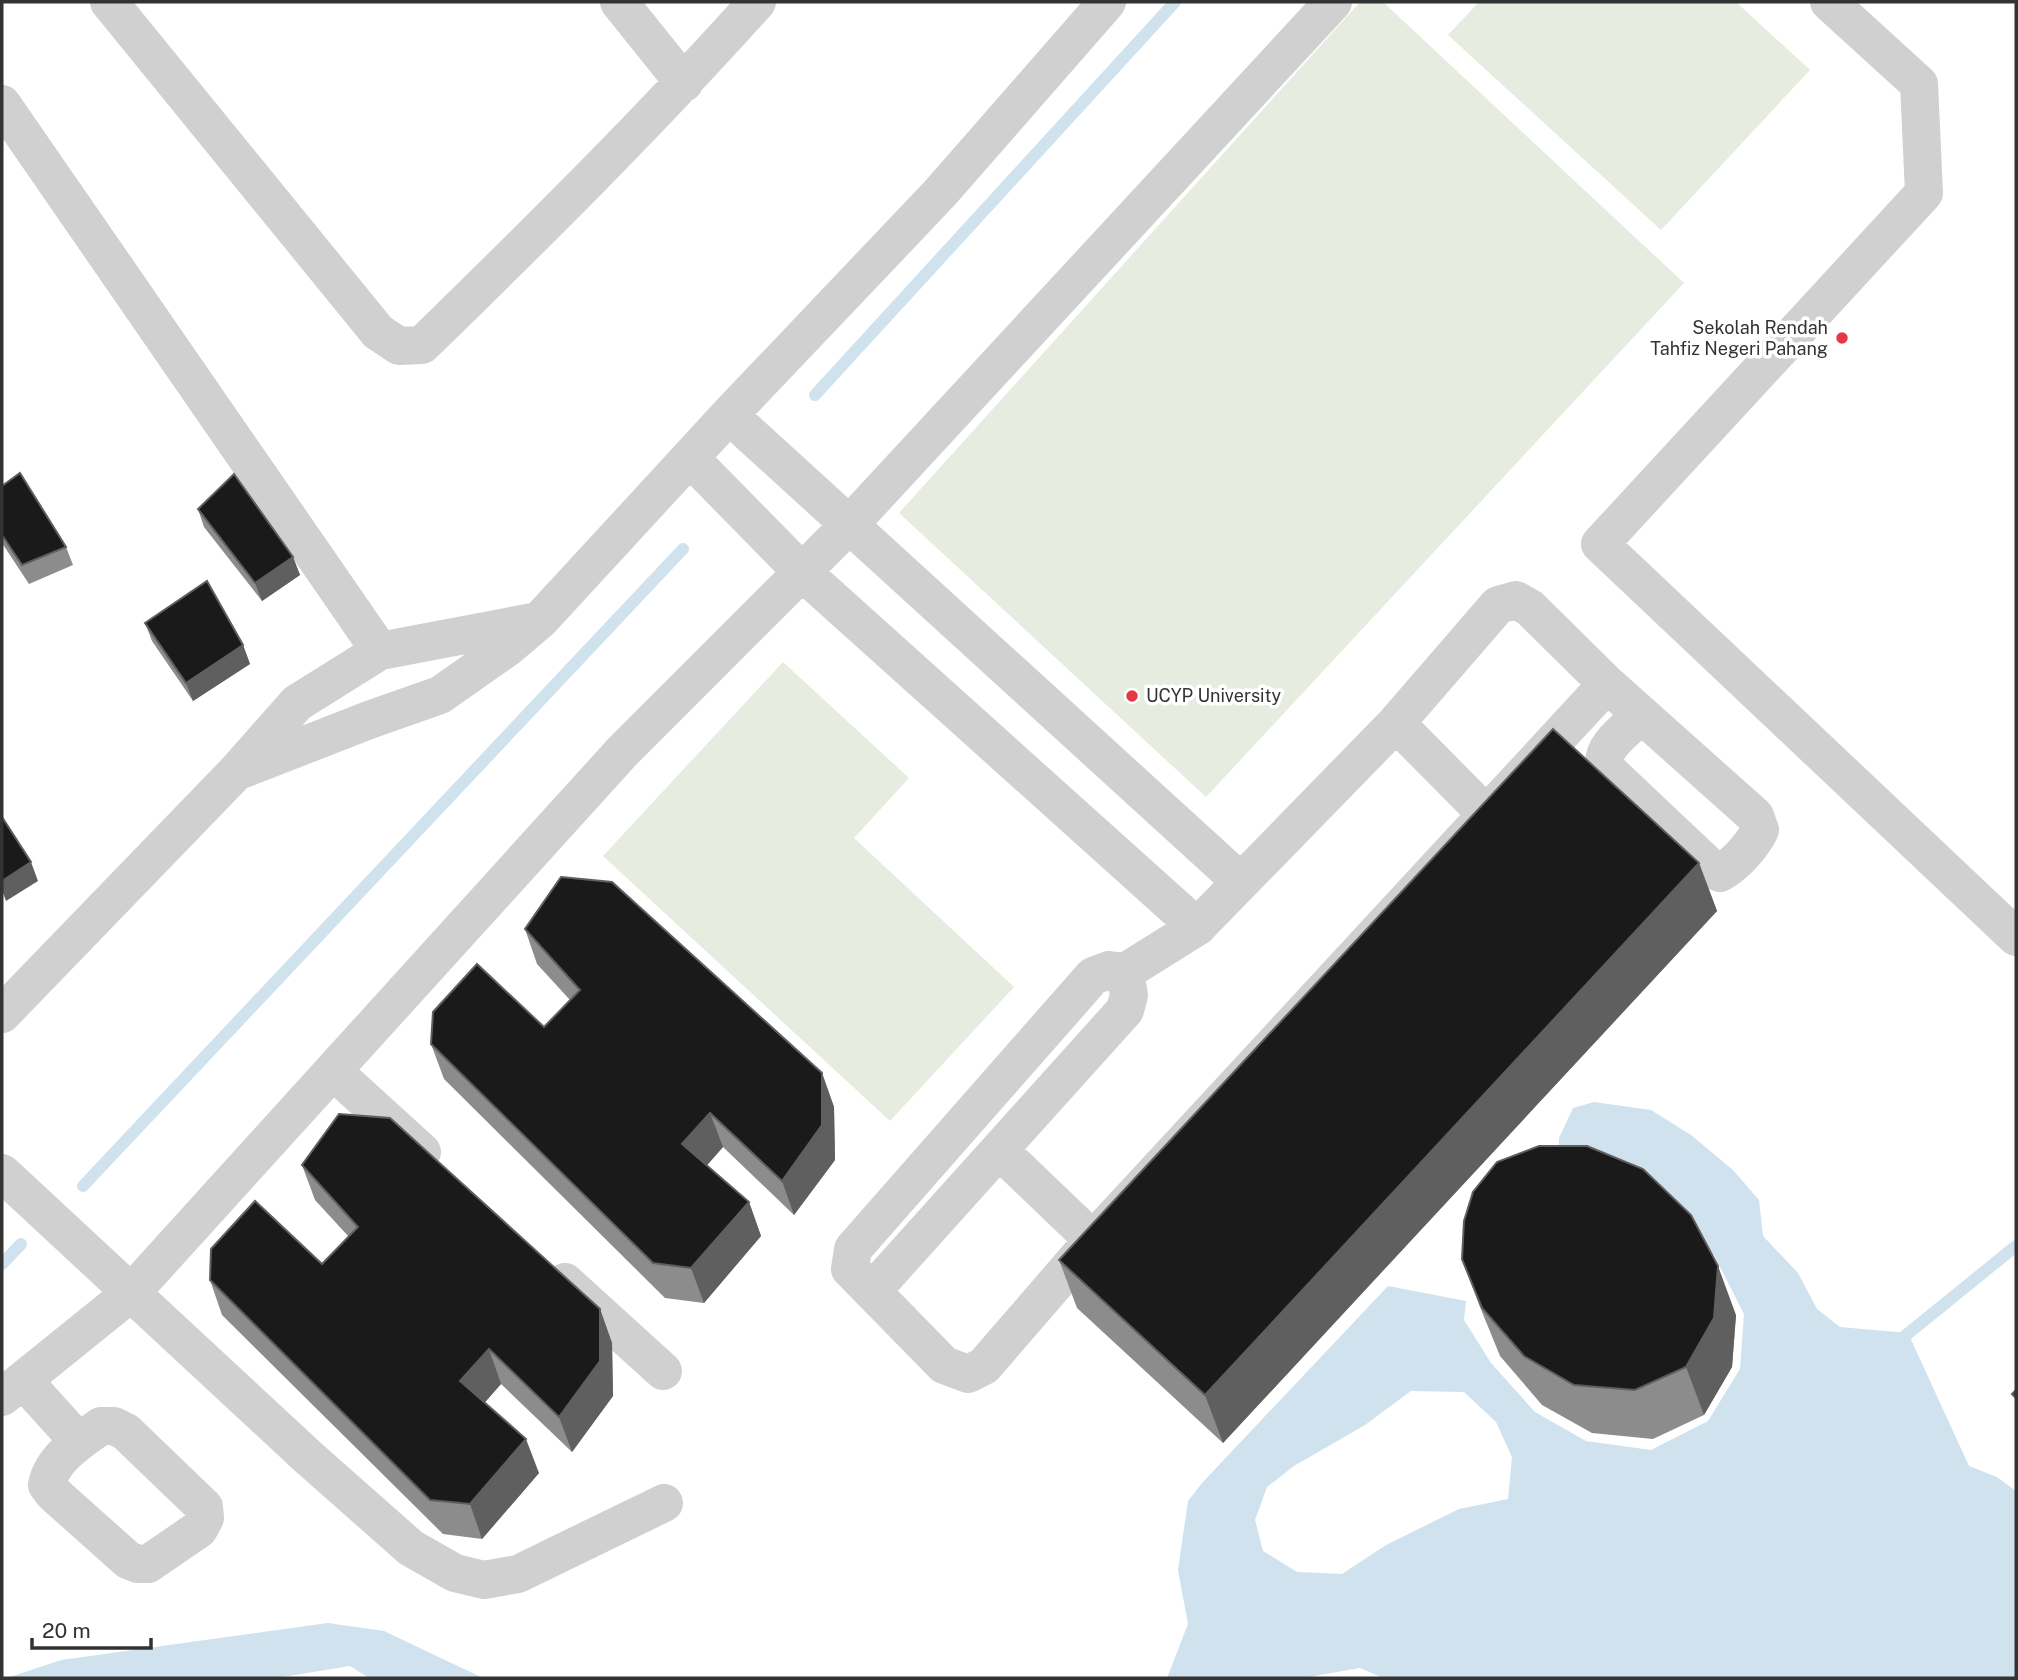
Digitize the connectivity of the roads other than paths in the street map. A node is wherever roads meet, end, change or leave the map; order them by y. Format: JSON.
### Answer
{"nodes":[{"id":1,"x":109,"y":2,"type":"edge"},
{"id":2,"x":619,"y":2,"type":"edge"},
{"id":3,"x":757,"y":2,"type":"edge"},
{"id":4,"x":1107,"y":2,"type":"edge"},
{"id":5,"x":1333,"y":2,"type":"edge"},
{"id":6,"x":1829,"y":2,"type":"edge"},
{"id":7,"x":684,"y":83,"type":"junction"},
{"id":8,"x":2,"y":104,"type":"edge"},
{"id":9,"x":729,"y":415,"type":"junction"},
{"id":10,"x":690,"y":458,"type":"junction"},
{"id":11,"x":849,"y":524,"type":"junction"},
{"id":12,"x":802,"y":571,"type":"junction"},
{"id":13,"x":540,"y":620,"type":"junction"},
{"id":14,"x":380,"y":651,"type":"junction"},
{"id":15,"x":1607,"y":684,"type":"junction"},
{"id":16,"x":1641,"y":716,"type":"dead end"},
{"id":17,"x":1396,"y":723,"type":"junction"},
{"id":18,"x":236,"y":772,"type":"junction"},
{"id":19,"x":1486,"y":814,"type":"junction"},
{"id":20,"x":1241,"y":883,"type":"junction"},
{"id":21,"x":1197,"y":927,"type":"junction"},
{"id":22,"x":2016,"y":937,"type":"edge"},
{"id":23,"x":1125,"y":972,"type":"junction"},
{"id":24,"x":2,"y":1014,"type":"edge"},
{"id":25,"x":333,"y":1071,"type":"junction"},
{"id":26,"x":999,"y":1150,"type":"junction"},
{"id":27,"x":2,"y":1173,"type":"edge"},
{"id":28,"x":446,"y":1174,"type":"edge"},
{"id":29,"x":1093,"y":1240,"type":"junction"},
{"id":30,"x":539,"y":1259,"type":"edge"},
{"id":31,"x":873,"y":1290,"type":"junction"},
{"id":32,"x":132,"y":1292,"type":"junction"},
{"id":33,"x":663,"y":1371,"type":"dead end"},
{"id":34,"x":12,"y":1389,"type":"edge"},
{"id":35,"x":79,"y":1442,"type":"dead end"},
{"id":36,"x":664,"y":1503,"type":"dead end"}],
"edges":[{"from":1,"to":7,"type":"street"},
{"from":2,"to":7,"type":"street"},
{"from":3,"to":7,"type":"street"},
{"from":4,"to":9,"type":"street"},
{"from":5,"to":11,"type":"street"},
{"from":6,"to":22,"type":"street"},
{"from":8,"to":14,"type":"street"},
{"from":9,"to":10,"type":"street"},
{"from":9,"to":11,"type":"street"},
{"from":10,"to":12,"type":"street"},
{"from":10,"to":13,"type":"street"},
{"from":11,"to":12,"type":"street"},
{"from":11,"to":20,"type":"street"},
{"from":12,"to":21,"type":"street"},
{"from":12,"to":25,"type":"street"},
{"from":13,"to":14,"type":"street"},
{"from":13,"to":18,"type":"street"},
{"from":14,"to":18,"type":"street"},
{"from":15,"to":16,"type":"street"},
{"from":15,"to":17,"type":"street"},
{"from":15,"to":19,"type":"street"},
{"from":17,"to":19,"type":"street"},
{"from":17,"to":20,"type":"street"},
{"from":18,"to":24,"type":"street"},
{"from":19,"to":29,"type":"street"},
{"from":20,"to":21,"type":"street"},
{"from":21,"to":23,"type":"street"},
{"from":23,"to":26,"type":"street"},
{"from":23,"to":31,"type":"street"},
{"from":25,"to":28,"type":"street"},
{"from":25,"to":32,"type":"street"},
{"from":26,"to":29,"type":"street"},
{"from":26,"to":31,"type":"street"},
{"from":27,"to":32,"type":"street"},
{"from":29,"to":31,"type":"street"},
{"from":30,"to":33,"type":"street"},
{"from":32,"to":34,"type":"street"},
{"from":32,"to":36,"type":"street"},
{"from":34,"to":35,"type":"street"}]}
